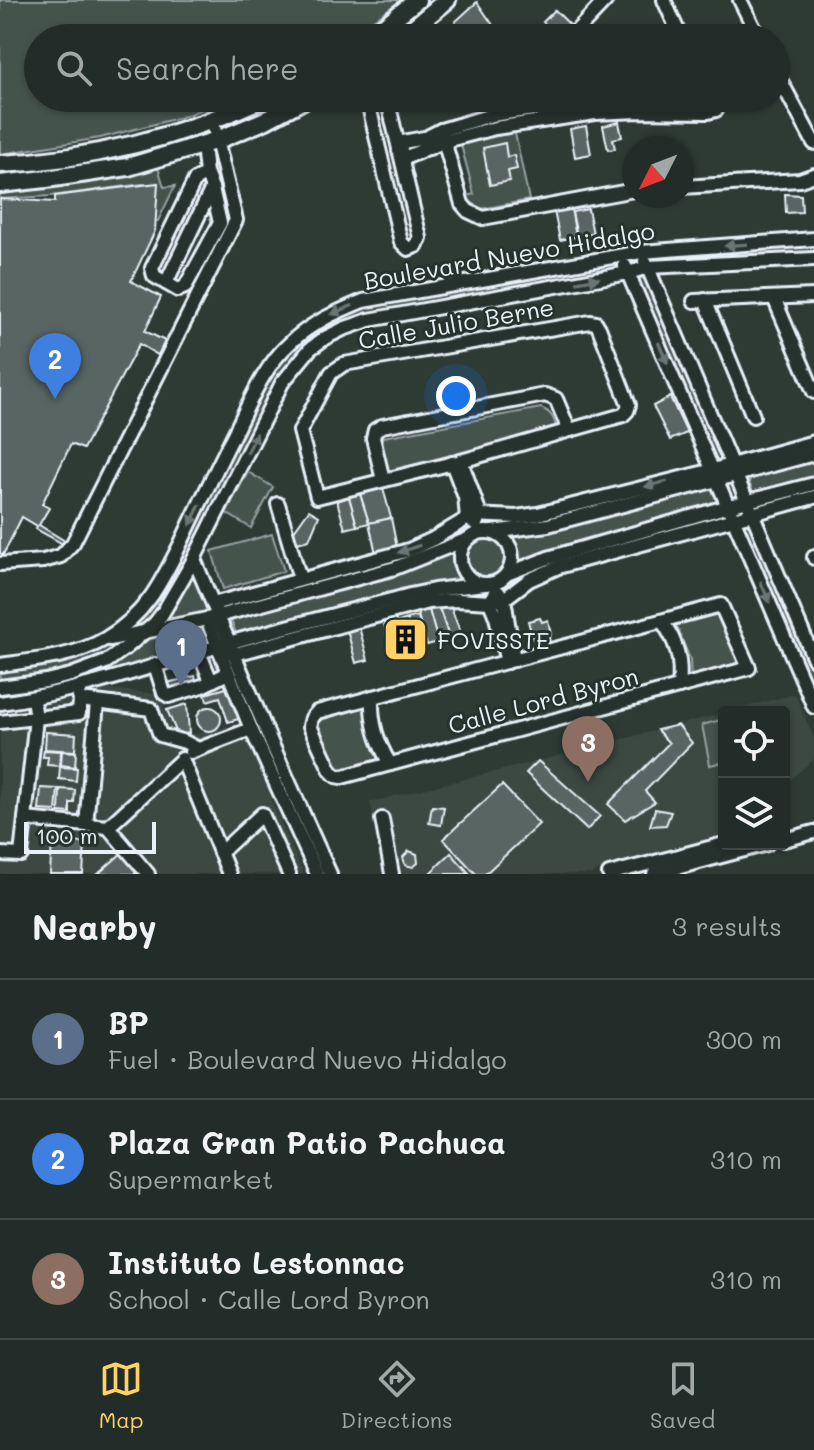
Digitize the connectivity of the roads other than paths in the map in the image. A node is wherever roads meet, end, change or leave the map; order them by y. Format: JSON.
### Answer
{"nodes":[{"id":1,"x":417,"y":0,"type":"edge"},
{"id":2,"x":447,"y":0,"type":"edge"},
{"id":3,"x":606,"y":0,"type":"edge"},
{"id":4,"x":664,"y":0,"type":"edge"},
{"id":5,"x":740,"y":0,"type":"edge"},
{"id":6,"x":387,"y":24,"type":"edge"},
{"id":7,"x":418,"y":24,"type":"edge"},
{"id":8,"x":583,"y":24,"type":"edge"},
{"id":9,"x":675,"y":24,"type":"edge"},
{"id":10,"x":752,"y":24,"type":"edge"},
{"id":11,"x":790,"y":98,"type":"edge"},
{"id":12,"x":229,"y":112,"type":"edge"},
{"id":13,"x":281,"y":112,"type":"edge"},
{"id":14,"x":370,"y":112,"type":"edge"},
{"id":15,"x":390,"y":112,"type":"edge"},
{"id":16,"x":500,"y":112,"type":"edge"},
{"id":17,"x":540,"y":112,"type":"edge"},
{"id":18,"x":609,"y":112,"type":"joint"},
{"id":19,"x":708,"y":112,"type":"edge"},
{"id":20,"x":212,"y":119,"type":"junction"},
{"id":21,"x":493,"y":122,"type":"junction"},
{"id":22,"x":432,"y":140,"type":"junction"},
{"id":23,"x":210,"y":143,"type":"junction"},
{"id":24,"x":814,"y":143,"type":"edge"},
{"id":25,"x":399,"y":151,"type":"junction"},
{"id":26,"x":381,"y":155,"type":"junction"},
{"id":27,"x":64,"y":158,"type":"junction"},
{"id":28,"x":0,"y":164,"type":"edge"},
{"id":29,"x":206,"y":173,"type":"junction"},
{"id":30,"x":814,"y":175,"type":"edge"},
{"id":31,"x":67,"y":176,"type":"junction"},
{"id":32,"x":0,"y":184,"type":"edge"},
{"id":33,"x":694,"y":186,"type":"edge"},
{"id":34,"x":212,"y":188,"type":"junction"},
{"id":35,"x":622,"y":192,"type":"edge"},
{"id":36,"x":186,"y":198,"type":"junction"},
{"id":37,"x":203,"y":207,"type":"junction"},
{"id":38,"x":219,"y":214,"type":"junction"},
{"id":39,"x":814,"y":239,"type":"edge"},
{"id":40,"x":641,"y":252,"type":"junction"},
{"id":41,"x":621,"y":255,"type":"junction"},
{"id":42,"x":814,"y":259,"type":"edge"},
{"id":43,"x":648,"y":267,"type":"junction"},
{"id":44,"x":628,"y":273,"type":"junction"},
{"id":45,"x":166,"y":283,"type":"junction"},
{"id":46,"x":814,"y":296,"type":"edge"},
{"id":47,"x":774,"y":298,"type":"junction"},
{"id":48,"x":814,"y":392,"type":"edge"},
{"id":49,"x":753,"y":416,"type":"dead end"},
{"id":50,"x":569,"y":430,"type":"junction"},
{"id":51,"x":814,"y":442,"type":"edge"},
{"id":52,"x":814,"y":454,"type":"edge"},
{"id":53,"x":456,"y":462,"type":"junction"},
{"id":54,"x":734,"y":469,"type":"junction"},
{"id":55,"x":715,"y":475,"type":"junction"},
{"id":56,"x":383,"y":480,"type":"junction"},
{"id":57,"x":814,"y":484,"type":"edge"},
{"id":58,"x":814,"y":497,"type":"edge"},
{"id":59,"x":278,"y":504,"type":"dead end"},
{"id":60,"x":750,"y":508,"type":"junction"},
{"id":61,"x":731,"y":512,"type":"junction"},
{"id":62,"x":477,"y":527,"type":"junction"},
{"id":63,"x":194,"y":559,"type":"junction"},
{"id":64,"x":0,"y":564,"type":"edge"},
{"id":65,"x":507,"y":574,"type":"junction"},
{"id":66,"x":300,"y":579,"type":"junction"},
{"id":67,"x":494,"y":592,"type":"junction"},
{"id":68,"x":213,"y":604,"type":"junction"},
{"id":69,"x":213,"y":618,"type":"junction"},
{"id":70,"x":662,"y":621,"type":"junction"},
{"id":71,"x":145,"y":632,"type":"junction"},
{"id":72,"x":104,"y":640,"type":"junction"},
{"id":73,"x":227,"y":648,"type":"junction"},
{"id":74,"x":199,"y":652,"type":"junction"},
{"id":75,"x":814,"y":659,"type":"edge"},
{"id":76,"x":510,"y":661,"type":"junction"},
{"id":77,"x":0,"y":665,"type":"edge"},
{"id":78,"x":155,"y":665,"type":"junction"},
{"id":79,"x":228,"y":673,"type":"junction"},
{"id":80,"x":46,"y":681,"type":"junction"},
{"id":81,"x":211,"y":681,"type":"junction"},
{"id":82,"x":0,"y":687,"type":"edge"},
{"id":83,"x":679,"y":687,"type":"junction"},
{"id":84,"x":75,"y":688,"type":"junction"},
{"id":85,"x":372,"y":697,"type":"junction"},
{"id":86,"x":26,"y":699,"type":"junction"},
{"id":87,"x":0,"y":703,"type":"edge"},
{"id":88,"x":97,"y":703,"type":"junction"},
{"id":89,"x":814,"y":707,"type":"edge"},
{"id":90,"x":36,"y":718,"type":"junction"},
{"id":91,"x":0,"y":722,"type":"edge"},
{"id":92,"x":251,"y":729,"type":"junction"},
{"id":93,"x":198,"y":749,"type":"junction"},
{"id":94,"x":182,"y":759,"type":"junction"},
{"id":95,"x":390,"y":764,"type":"junction"},
{"id":96,"x":25,"y":819,"type":"junction"},
{"id":97,"x":382,"y":819,"type":"dead end"},
{"id":98,"x":86,"y":825,"type":"junction"},
{"id":99,"x":108,"y":827,"type":"junction"},
{"id":100,"x":790,"y":830,"type":"edge"},
{"id":101,"x":814,"y":832,"type":"edge"},
{"id":102,"x":801,"y":835,"type":"junction"},
{"id":103,"x":790,"y":838,"type":"edge"},
{"id":104,"x":718,"y":846,"type":"edge"},
{"id":105,"x":744,"y":850,"type":"edge"},
{"id":106,"x":220,"y":853,"type":"junction"},
{"id":107,"x":0,"y":854,"type":"edge"},
{"id":108,"x":148,"y":874,"type":"edge"},
{"id":109,"x":229,"y":874,"type":"edge"},
{"id":110,"x":289,"y":874,"type":"edge"},
{"id":111,"x":317,"y":874,"type":"edge"},
{"id":112,"x":330,"y":874,"type":"edge"},
{"id":113,"x":392,"y":874,"type":"edge"},
{"id":114,"x":609,"y":874,"type":"edge"},
{"id":115,"x":654,"y":874,"type":"edge"}],
"edges":[{"from":1,"to":6,"type":"main road"},
{"from":2,"to":7,"type":"main road"},
{"from":3,"to":8,"type":"street"},
{"from":4,"to":9,"type":"street"},
{"from":5,"to":10,"type":"street"},
{"from":11,"to":24,"type":"street"},
{"from":12,"to":20,"type":"main road"},
{"from":13,"to":23,"type":"main road"},
{"from":14,"to":26,"type":"street"},
{"from":15,"to":25,"type":"street"},
{"from":16,"to":21,"type":"street"},
{"from":17,"to":21,"type":"street"},
{"from":18,"to":19,"type":"street"},
{"from":18,"to":21,"type":"street"},
{"from":20,"to":23,"type":"street"},
{"from":20,"to":27,"type":"main road"},
{"from":21,"to":22,"type":"street"},
{"from":22,"to":25,"type":"street"},
{"from":22,"to":35,"type":"street"},
{"from":23,"to":29,"type":"street"},
{"from":23,"to":31,"type":"main road"},
{"from":23,"to":64,"type":"street"},
{"from":25,"to":26,"type":"street"},
{"from":25,"to":26,"type":"street"},
{"from":27,"to":28,"type":"main road"},
{"from":27,"to":31,"type":"main road"},
{"from":29,"to":34,"type":"street"},
{"from":29,"to":36,"type":"street"},
{"from":30,"to":33,"type":"street"},
{"from":31,"to":32,"type":"main road"},
{"from":34,"to":37,"type":"street"},
{"from":34,"to":38,"type":"street"},
{"from":36,"to":37,"type":"street"},
{"from":36,"to":45,"type":"street"},
{"from":37,"to":38,"type":"street"},
{"from":37,"to":45,"type":"street"},
{"from":38,"to":45,"type":"street"},
{"from":39,"to":40,"type":"street","name":"Boulevard Nuevo Hidalgo","one_way":true},
{"from":40,"to":41,"type":"street","name":"Boulevard Nuevo Hidalgo"},
{"from":40,"to":43,"type":"street"},
{"from":41,"to":44,"type":"street"},
{"from":41,"to":72,"type":"street","name":"Boulevard Nuevo Hidalgo","one_way":true},
{"from":42,"to":43,"type":"street","name":"Boulevard Nuevo Hidalgo"},
{"from":43,"to":44,"type":"street","name":"Boulevard Nuevo Hidalgo"},
{"from":43,"to":54,"type":"street"},
{"from":44,"to":55,"type":"street","one_way":true},
{"from":63,"to":44,"type":"street","name":"Boulevard Nuevo Hidalgo","one_way":true},
{"from":46,"to":47,"type":"street"},
{"from":47,"to":48,"type":"street"},
{"from":47,"to":49,"type":"street"},
{"from":50,"to":53,"type":"street","name":"Calle Julio Berne"},
{"from":50,"to":56,"type":"street"},
{"from":50,"to":56,"type":"street","name":"Calle Julio Berne"},
{"from":51,"to":54,"type":"street","name":"Boulevard Nuevo Hidalgo"},
{"from":52,"to":54,"type":"street","name":"Boulevard Nuevo Hidalgo"},
{"from":53,"to":56,"type":"street","name":"Calle Julio Berne"},
{"from":53,"to":62,"type":"street"},
{"from":54,"to":55,"type":"street","name":"Boulevard Nuevo Hidalgo"},
{"from":54,"to":60,"type":"street"},
{"from":55,"to":61,"type":"street"},
{"from":55,"to":62,"type":"street","name":"Boulevard Nuevo Hidalgo","one_way":true},
{"from":55,"to":62,"type":"street","name":"Boulevard Nuevo Hidalgo"},
{"from":57,"to":60,"type":"street","name":"Boulevard Nuevo Hidalgo"},
{"from":58,"to":60,"type":"street","name":"Boulevard Nuevo Hidalgo"},
{"from":59,"to":66,"type":"street"},
{"from":60,"to":61,"type":"street","name":"Boulevard Nuevo Hidalgo"},
{"from":60,"to":75,"type":"street"},
{"from":61,"to":65,"type":"street","name":"Boulevard Nuevo Hidalgo"},
{"from":61,"to":67,"type":"street","name":"Boulevard Nuevo Hidalgo"},
{"from":61,"to":89,"type":"street","one_way":true},
{"from":62,"to":65,"type":"street"},
{"from":62,"to":66,"type":"street","name":"Boulevard Nuevo Hidalgo","one_way":true},
{"from":62,"to":67,"type":"street"},
{"from":62,"to":69,"type":"street","name":"Boulevard Nuevo Hidalgo"},
{"from":63,"to":68,"type":"street"},
{"from":63,"to":71,"type":"street","name":"Boulevard Nuevo Hidalgo"},
{"from":65,"to":67,"type":"street"},
{"from":66,"to":68,"type":"street","name":"Boulevard Nuevo Hidalgo"},
{"from":67,"to":73,"type":"street","name":"Boulevard Nuevo Hidalgo"},
{"from":67,"to":73,"type":"street","name":"Boulevard Nuevo Hidalgo"},
{"from":67,"to":76,"type":"street","name":"Calle Lord Byron"},
{"from":68,"to":69,"type":"street"},
{"from":69,"to":71,"type":"street","name":"Boulevard Nuevo Hidalgo"},
{"from":69,"to":73,"type":"street"},
{"from":70,"to":76,"type":"street","name":"Calle Lord Byron"},
{"from":70,"to":83,"type":"street"},
{"from":70,"to":83,"type":"street","name":"Calle Lord Byron"},
{"from":71,"to":72,"type":"street","name":"Boulevard Nuevo Hidalgo"},
{"from":71,"to":84,"type":"street","name":"Boulevard Nuevo Hidalgo"},
{"from":72,"to":77,"type":"street","name":"Boulevard Nuevo Hidalgo"},
{"from":73,"to":74,"type":"street","name":"Boulevard Nuevo Hidalgo"},
{"from":73,"to":79,"type":"street"},
{"from":73,"to":112,"type":"street"},
{"from":74,"to":78,"type":"street","name":"Boulevard Nuevo Hidalgo"},
{"from":74,"to":81,"type":"street"},
{"from":76,"to":85,"type":"street","name":"Calle Lord Byron"},
{"from":78,"to":81,"type":"street"},
{"from":78,"to":84,"type":"street","name":"Boulevard Nuevo Hidalgo"},
{"from":79,"to":81,"type":"street"},
{"from":79,"to":92,"type":"street"},
{"from":80,"to":82,"type":"street","name":"Boulevard Nuevo Hidalgo"},
{"from":80,"to":84,"type":"street","name":"Boulevard Nuevo Hidalgo"},
{"from":80,"to":86,"type":"street"},
{"from":83,"to":95,"type":"street","name":"Calle Lord Byron"},
{"from":84,"to":86,"type":"street","name":"Boulevard Nuevo Hidalgo"},
{"from":84,"to":88,"type":"street"},
{"from":84,"to":90,"type":"street"},
{"from":85,"to":95,"type":"street"},
{"from":85,"to":95,"type":"street","name":"Calle Lord Byron"},
{"from":86,"to":87,"type":"street","name":"Boulevard Nuevo Hidalgo"},
{"from":86,"to":90,"type":"street"},
{"from":88,"to":93,"type":"street"},
{"from":88,"to":98,"type":"street"},
{"from":90,"to":91,"type":"street"},
{"from":90,"to":96,"type":"street"},
{"from":92,"to":93,"type":"street"},
{"from":92,"to":111,"type":"street"},
{"from":93,"to":94,"type":"street"},
{"from":94,"to":99,"type":"street"},
{"from":94,"to":106,"type":"street"},
{"from":96,"to":98,"type":"street"},
{"from":96,"to":107,"type":"street"},
{"from":97,"to":113,"type":"street"},
{"from":98,"to":99,"type":"street"},
{"from":99,"to":108,"type":"street"},
{"from":100,"to":102,"type":"street"},
{"from":101,"to":102,"type":"street"},
{"from":102,"to":103,"type":"street"},
{"from":104,"to":114,"type":"street"},
{"from":105,"to":115,"type":"street"},
{"from":106,"to":109,"type":"street"},
{"from":106,"to":110,"type":"street"}]}
